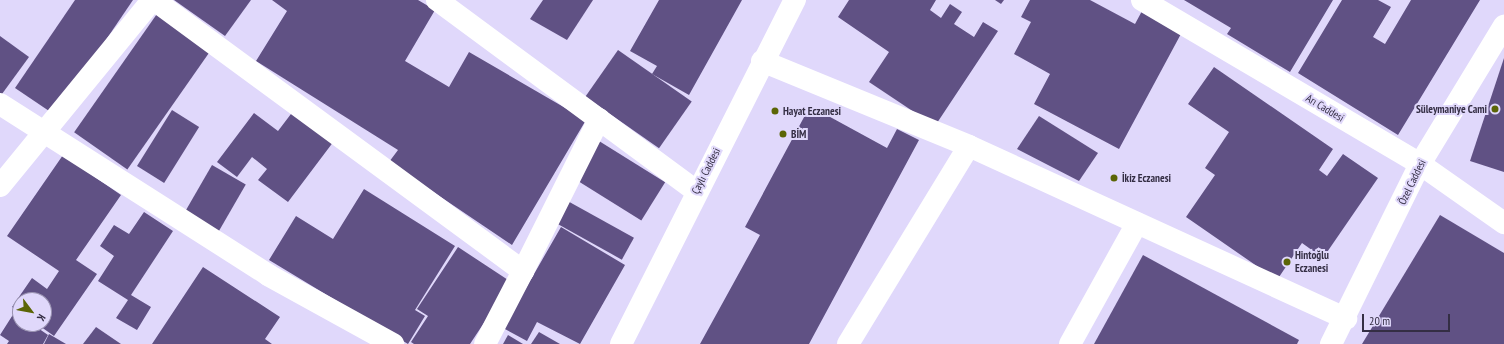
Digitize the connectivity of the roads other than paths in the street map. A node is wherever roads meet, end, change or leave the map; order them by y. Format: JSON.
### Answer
{"nodes":[{"id":1,"x":153,"y":0,"type":"edge"},
{"id":2,"x":438,"y":0,"type":"edge"},
{"id":3,"x":795,"y":0,"type":"edge"},
{"id":4,"x":1142,"y":0,"type":"edge"},
{"id":5,"x":1504,"y":26,"type":"edge"},
{"id":6,"x":762,"y":61,"type":"junction"},
{"id":7,"x":0,"y":104,"type":"edge"},
{"id":8,"x":599,"y":119,"type":"junction"},
{"id":9,"x":40,"y":133,"type":"junction"},
{"id":10,"x":969,"y":146,"type":"junction"},
{"id":11,"x":1420,"y":164,"type":"junction"},
{"id":12,"x":0,"y":186,"type":"edge"},
{"id":13,"x":696,"y":190,"type":"junction"},
{"id":14,"x":1137,"y":223,"type":"junction"},
{"id":15,"x":1504,"y":223,"type":"edge"},
{"id":16,"x":523,"y":271,"type":"junction"},
{"id":17,"x":1346,"y":319,"type":"junction"},
{"id":18,"x":393,"y":344,"type":"edge"},
{"id":19,"x":485,"y":344,"type":"edge"},
{"id":20,"x":621,"y":344,"type":"edge"},
{"id":21,"x":848,"y":344,"type":"edge"},
{"id":22,"x":1070,"y":344,"type":"edge"},
{"id":23,"x":1331,"y":344,"type":"edge"}],
"edges":[{"from":1,"to":9,"type":"street"},
{"from":1,"to":16,"type":"street"},
{"from":2,"to":8,"type":"street"},
{"from":3,"to":6,"type":"street","name":"Çaylı Caddesi"},
{"from":4,"to":11,"type":"street","name":"Arı Caddesi"},
{"from":5,"to":11,"type":"street","name":"Özel Caddesi"},
{"from":6,"to":10,"type":"street"},
{"from":6,"to":13,"type":"street","name":"Çaylı Caddesi"},
{"from":7,"to":9,"type":"street"},
{"from":8,"to":13,"type":"street"},
{"from":8,"to":16,"type":"street"},
{"from":9,"to":12,"type":"street"},
{"from":9,"to":18,"type":"street"},
{"from":10,"to":14,"type":"street"},
{"from":10,"to":21,"type":"street"},
{"from":11,"to":15,"type":"street","name":"Arı Caddesi"},
{"from":11,"to":17,"type":"street","name":"Özel Caddesi"},
{"from":13,"to":20,"type":"street","name":"Çaylı Caddesi"},
{"from":14,"to":17,"type":"street"},
{"from":14,"to":22,"type":"street"},
{"from":16,"to":19,"type":"street"},
{"from":17,"to":23,"type":"street","name":"Özel Caddesi"}]}
